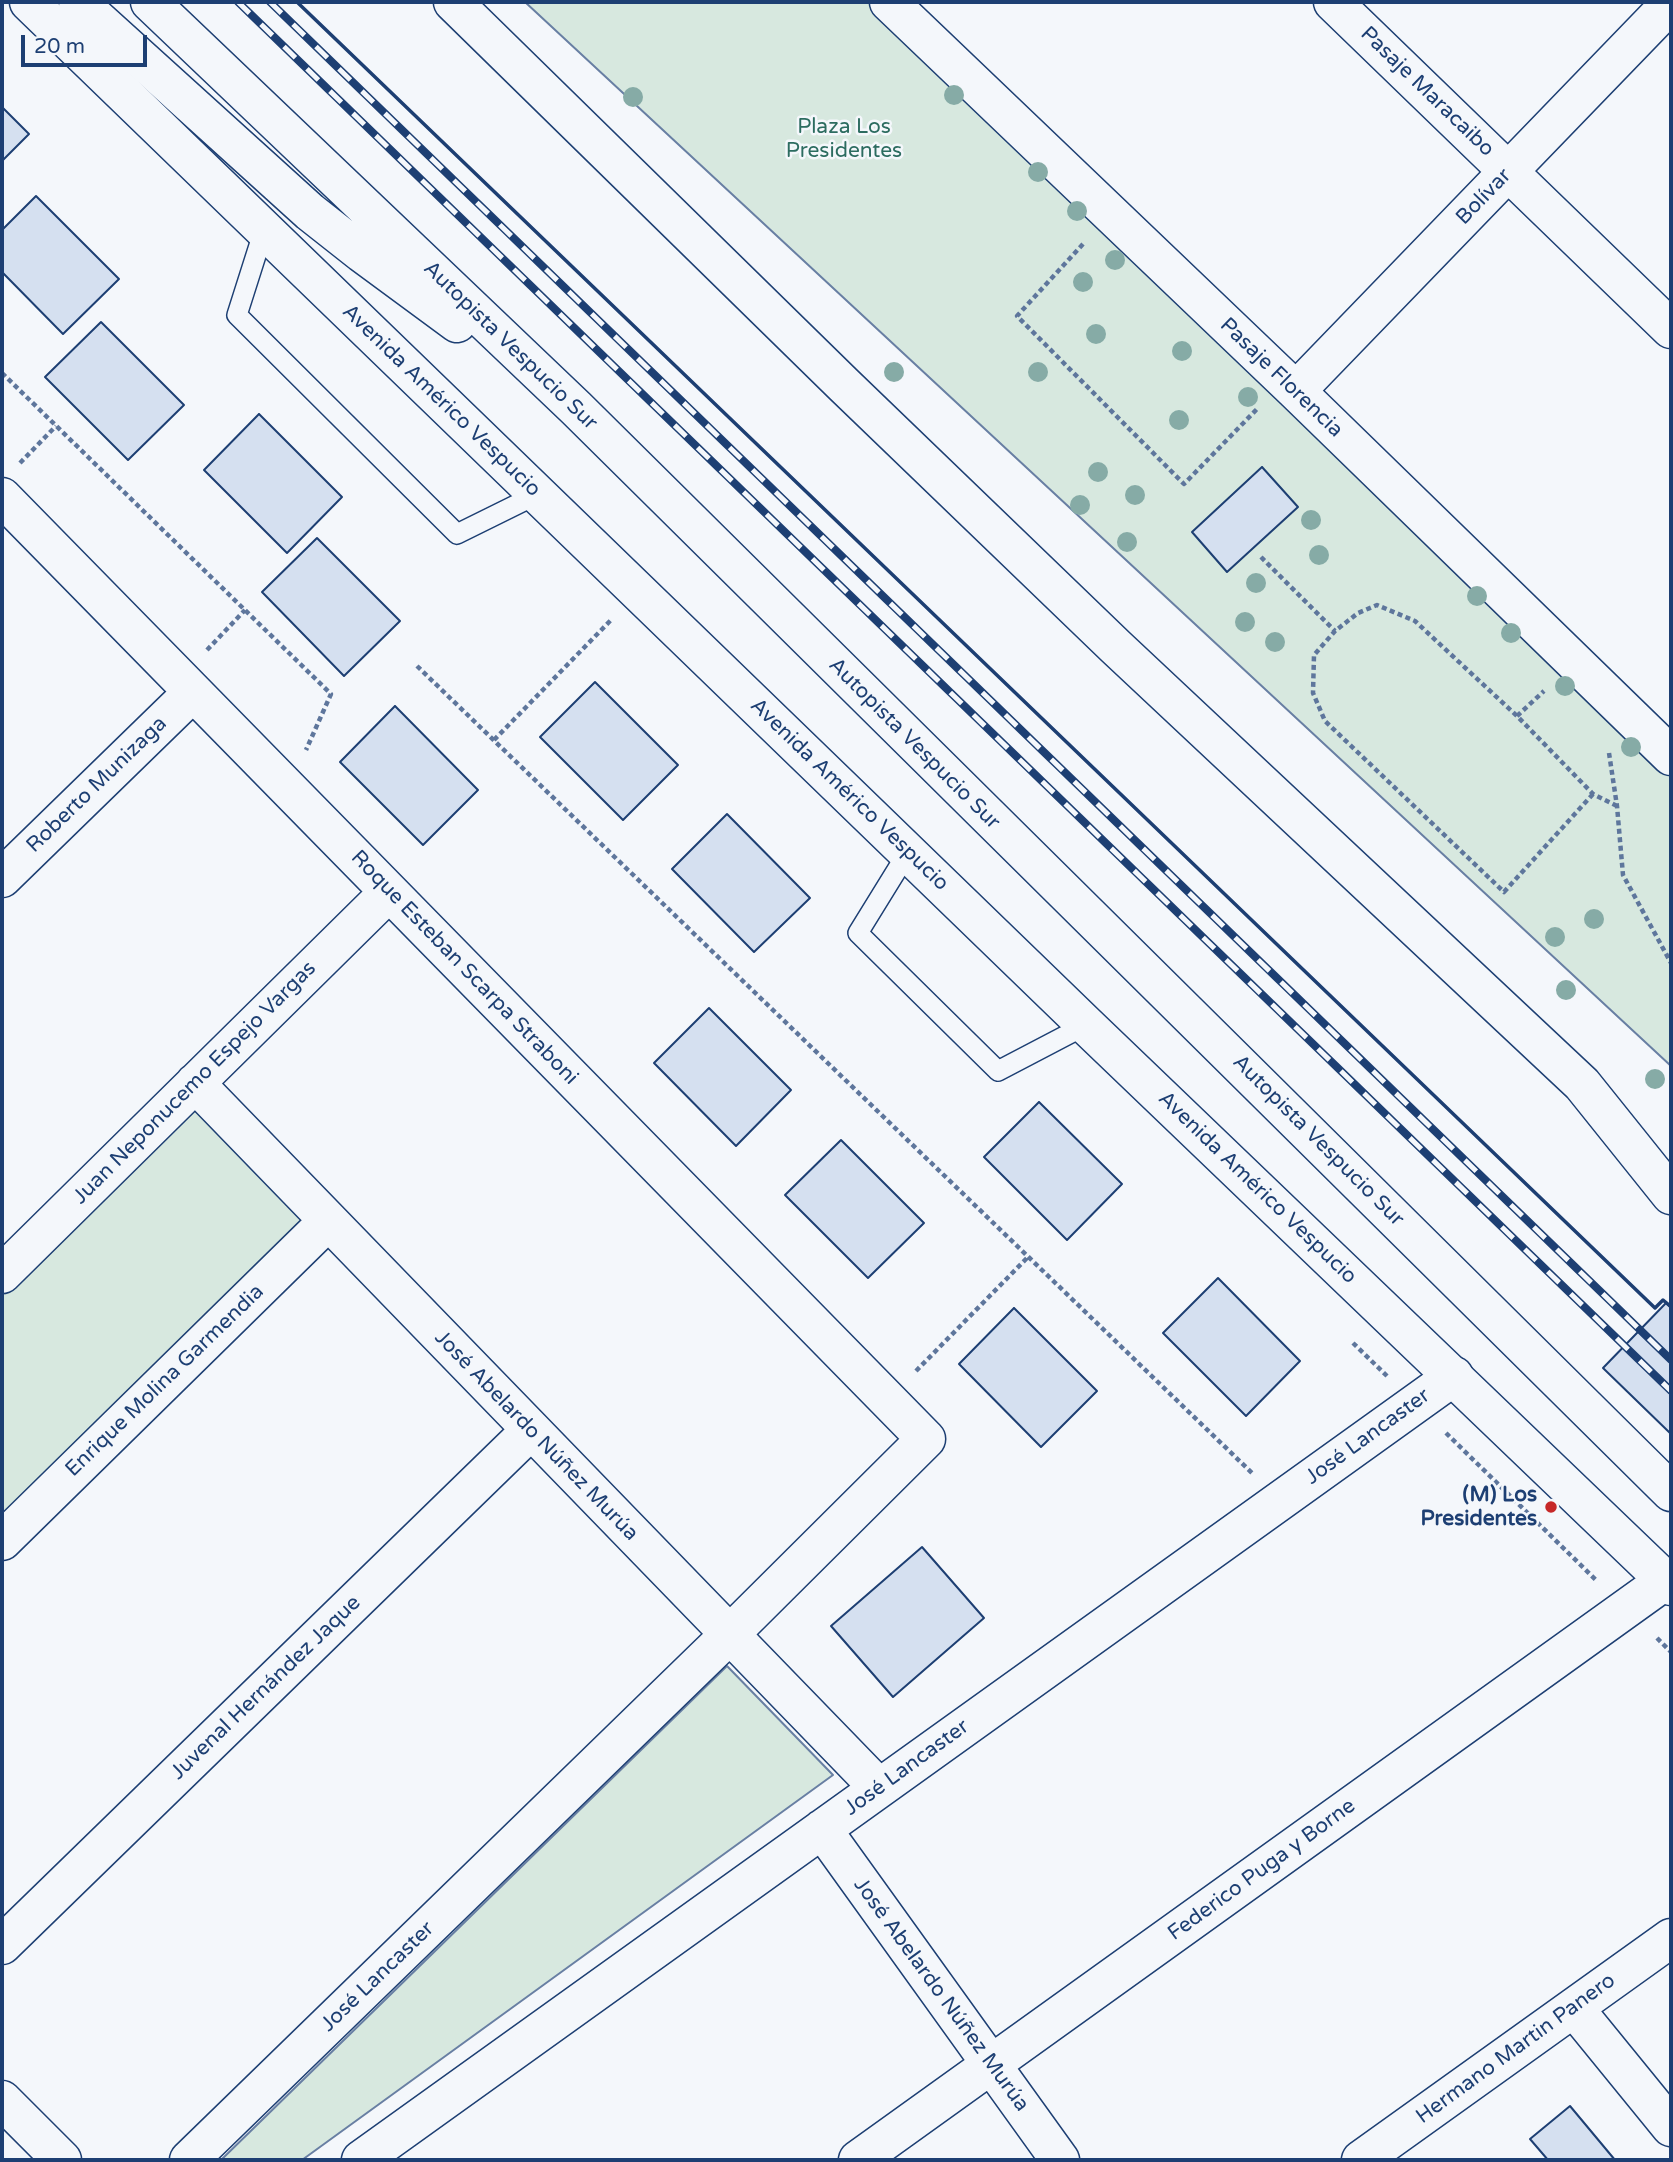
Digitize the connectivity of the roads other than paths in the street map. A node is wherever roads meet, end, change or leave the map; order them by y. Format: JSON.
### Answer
{"nodes":[{"id":1,"x":29,"y":2,"type":"edge"},
{"id":2,"x":78,"y":2,"type":"edge"},
{"id":3,"x":150,"y":2,"type":"edge"},
{"id":4,"x":453,"y":2,"type":"edge"},
{"id":5,"x":889,"y":2,"type":"edge"},
{"id":6,"x":1333,"y":2,"type":"edge"},
{"id":7,"x":1671,"y":3,"type":"edge"},
{"id":8,"x":1508,"y":172,"type":"junction"},
{"id":9,"x":264,"y":230,"type":"junction"},
{"id":10,"x":1671,"y":329,"type":"edge"},
{"id":11,"x":1279,"y":398,"type":"junction"},
{"id":12,"x":576,"y":408,"type":"junction"},
{"id":13,"x":6,"y":485,"type":"edge"},
{"id":14,"x":538,"y":494,"type":"junction"},
{"id":15,"x":186,"y":685,"type":"junction"},
{"id":16,"x":1671,"y":756,"type":"edge"},
{"id":17,"x":908,"y":852,"type":"junction"},
{"id":18,"x":2,"y":878,"type":"edge"},
{"id":19,"x":389,"y":892,"type":"junction"},
{"id":20,"x":1086,"y":1025,"type":"junction"},
{"id":21,"x":195,"y":1083,"type":"junction"},
{"id":22,"x":1582,"y":1084,"type":"junction"},
{"id":23,"x":1671,"y":1171,"type":"edge"},
{"id":24,"x":1671,"y":1195,"type":"edge"},
{"id":25,"x":328,"y":1221,"type":"junction"},
{"id":26,"x":2,"y":1274,"type":"edge"},
{"id":27,"x":1454,"y":1376,"type":"junction"},
{"id":28,"x":530,"y":1431,"type":"junction"},
{"id":29,"x":926,"y":1439,"type":"joint"},
{"id":30,"x":1671,"y":1492,"type":"edge"},
{"id":31,"x":2,"y":1541,"type":"edge"},
{"id":32,"x":1668,"y":1583,"type":"edge"},
{"id":33,"x":729,"y":1635,"type":"junction"},
{"id":34,"x":879,"y":1788,"type":"junction"},
{"id":35,"x":822,"y":1829,"type":"junction"},
{"id":36,"x":1671,"y":1938,"type":"edge"},
{"id":37,"x":2,"y":1945,"type":"edge"},
{"id":38,"x":1574,"y":2008,"type":"junction"},
{"id":39,"x":991,"y":2065,"type":"junction"},
{"id":40,"x":2,"y":2100,"type":"edge"},
{"id":41,"x":1671,"y":2127,"type":"edge"},
{"id":42,"x":62,"y":2160,"type":"edge"},
{"id":43,"x":189,"y":2160,"type":"edge"},
{"id":44,"x":361,"y":2160,"type":"edge"},
{"id":45,"x":858,"y":2160,"type":"edge"},
{"id":46,"x":1060,"y":2160,"type":"edge"},
{"id":47,"x":1361,"y":2160,"type":"edge"}],
"edges":[{"from":1,"to":9,"type":"main road","name":"Avenida Américo Vespucio"},
{"from":2,"to":12,"type":"main road"},
{"from":3,"to":12,"type":"main road","name":"Autopista Vespucio Sur"},
{"from":4,"to":22,"type":"main road"},
{"from":5,"to":11,"type":"main road","name":"Pasaje Florencia"},
{"from":6,"to":8,"type":"main road","name":"Pasaje Maracaibo"},
{"from":7,"to":8,"type":"main road","name":"Bolívar"},
{"from":8,"to":10,"type":"main road","name":"Pasaje Maracaibo"},
{"from":8,"to":11,"type":"main road","name":"Bolívar"},
{"from":9,"to":14,"type":"main road","name":"Avenida Américo Vespucio"},
{"from":9,"to":14,"type":"lane"},
{"from":11,"to":16,"type":"main road","name":"Pasaje Florencia"},
{"from":12,"to":30,"type":"main road","name":"Autopista Vespucio Sur"},
{"from":13,"to":15,"type":"main road","name":"Roque Esteban Scarpa Straboni"},
{"from":14,"to":17,"type":"main road","name":"Avenida Américo Vespucio"},
{"from":15,"to":18,"type":"main road","name":"Roberto Munizaga"},
{"from":15,"to":19,"type":"main road","name":"Roque Esteban Scarpa Straboni"},
{"from":17,"to":20,"type":"main road","name":"Avenida Américo Vespucio"},
{"from":17,"to":20,"type":"lane"},
{"from":19,"to":21,"type":"main road","name":"Juan Neponucemo Espejo Vargas"},
{"from":19,"to":29,"type":"main road","name":"Roque Esteban Scarpa Straboni"},
{"from":20,"to":27,"type":"main road","name":"Avenida Américo Vespucio"},
{"from":21,"to":25,"type":"main road","name":"José Abelardo Núñez Murúa"},
{"from":21,"to":26,"type":"main road","name":"Juan Neponucemo Espejo Vargas"},
{"from":22,"to":23,"type":"main road"},
{"from":22,"to":24,"type":"main road"},
{"from":25,"to":28,"type":"main road","name":"José Abelardo Núñez Murúa"},
{"from":25,"to":31,"type":"main road","name":"Enrique Molina Garmendia"},
{"from":27,"to":32,"type":"main road","name":"Avenida Américo Vespucio"},
{"from":27,"to":34,"type":"main road","name":"José Lancaster"},
{"from":28,"to":33,"type":"main road","name":"José Abelardo Núñez Murúa"},
{"from":28,"to":37,"type":"main road","name":"Juvenal Hernández Jaque"},
{"from":29,"to":33,"type":"main road","name":"José Lancaster"},
{"from":32,"to":39,"type":"main road","name":"Federico Puga y Borne"},
{"from":33,"to":34,"type":"main road","name":"José Abelardo Núñez Murúa"},
{"from":33,"to":43,"type":"main road","name":"José Lancaster"},
{"from":34,"to":35,"type":"main road","name":"José Lancaster"},
{"from":35,"to":39,"type":"main road","name":"José Abelardo Núñez Murúa"},
{"from":35,"to":44,"type":"main road","name":"José Lancaster"},
{"from":36,"to":38,"type":"main road","name":"Hermano Martin Panero"},
{"from":38,"to":41,"type":"main road"},
{"from":38,"to":47,"type":"main road","name":"Hermano Martin Panero"},
{"from":39,"to":45,"type":"main road","name":"Federico Puga y Borne"},
{"from":39,"to":46,"type":"main road","name":"José Abelardo Núñez Murúa"},
{"from":40,"to":42,"type":"main road"}]}
